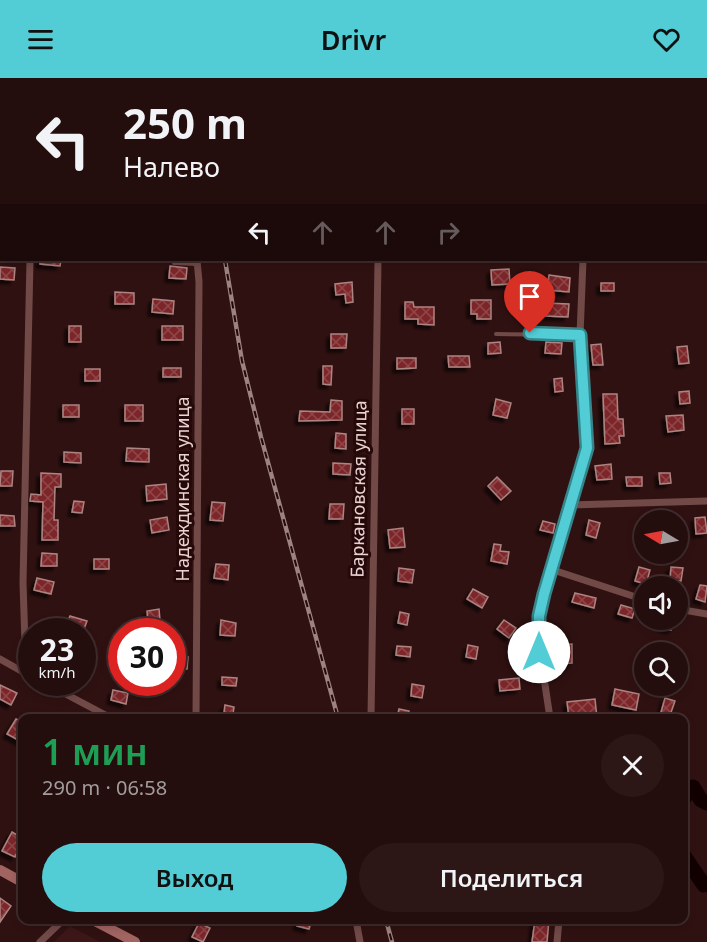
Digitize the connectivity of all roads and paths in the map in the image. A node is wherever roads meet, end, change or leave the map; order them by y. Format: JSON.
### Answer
{"nodes":[{"id":1,"x":30,"y":261,"type":"edge"},
{"id":2,"x":378,"y":261,"type":"edge"},
{"id":3,"x":583,"y":261,"type":"edge"},
{"id":4,"x":197,"y":262,"type":"edge"},
{"id":5,"x":174,"y":263,"type":"dead end"},
{"id":6,"x":496,"y":334,"type":"dead end"},
{"id":7,"x":580,"y":335,"type":"junction"},
{"id":8,"x":707,"y":501,"type":"edge"},
{"id":9,"x":570,"y":505,"type":"junction"},
{"id":10,"x":550,"y":569,"type":"junction"},
{"id":11,"x":634,"y":596,"type":"edge"},
{"id":12,"x":688,"y":611,"type":"edge"},
{"id":13,"x":707,"y":614,"type":"edge"},
{"id":14,"x":25,"y":618,"type":"edge"},
{"id":15,"x":0,"y":659,"type":"edge"},
{"id":16,"x":18,"y":669,"type":"edge"},
{"id":17,"x":69,"y":696,"type":"edge"},
{"id":18,"x":103,"y":714,"type":"edge"},
{"id":19,"x":196,"y":714,"type":"edge"},
{"id":20,"x":370,"y":714,"type":"edge"},
{"id":21,"x":549,"y":714,"type":"edge"},
{"id":22,"x":0,"y":870,"type":"edge"},
{"id":23,"x":18,"y":880,"type":"edge"},
{"id":24,"x":59,"y":924,"type":"edge"},
{"id":25,"x":101,"y":924,"type":"edge"},
{"id":26,"x":357,"y":924,"type":"edge"},
{"id":27,"x":559,"y":924,"type":"edge"},
{"id":28,"x":40,"y":942,"type":"edge"},
{"id":29,"x":135,"y":942,"type":"edge"},
{"id":30,"x":360,"y":942,"type":"edge"},
{"id":31,"x":558,"y":942,"type":"edge"}],
"edges":[{"from":1,"to":14,"type":"street"},
{"from":2,"to":20,"type":"street","name":"Баркановская улица"},
{"from":3,"to":7,"type":"street"},
{"from":4,"to":5,"type":"lane"},
{"from":4,"to":19,"type":"street","name":"Надеждинская улица"},
{"from":6,"to":7,"type":"lane"},
{"from":7,"to":9,"type":"street"},
{"from":8,"to":9,"type":"street"},
{"from":9,"to":10,"type":"street"},
{"from":10,"to":11,"type":"street"},
{"from":10,"to":21,"type":"street"},
{"from":12,"to":13,"type":"street"},
{"from":15,"to":16,"type":"street"},
{"from":17,"to":18,"type":"street"},
{"from":22,"to":23,"type":"street"},
{"from":24,"to":28,"type":"street"},
{"from":25,"to":29,"type":"street"},
{"from":26,"to":30,"type":"street"},
{"from":27,"to":31,"type":"street"}]}
